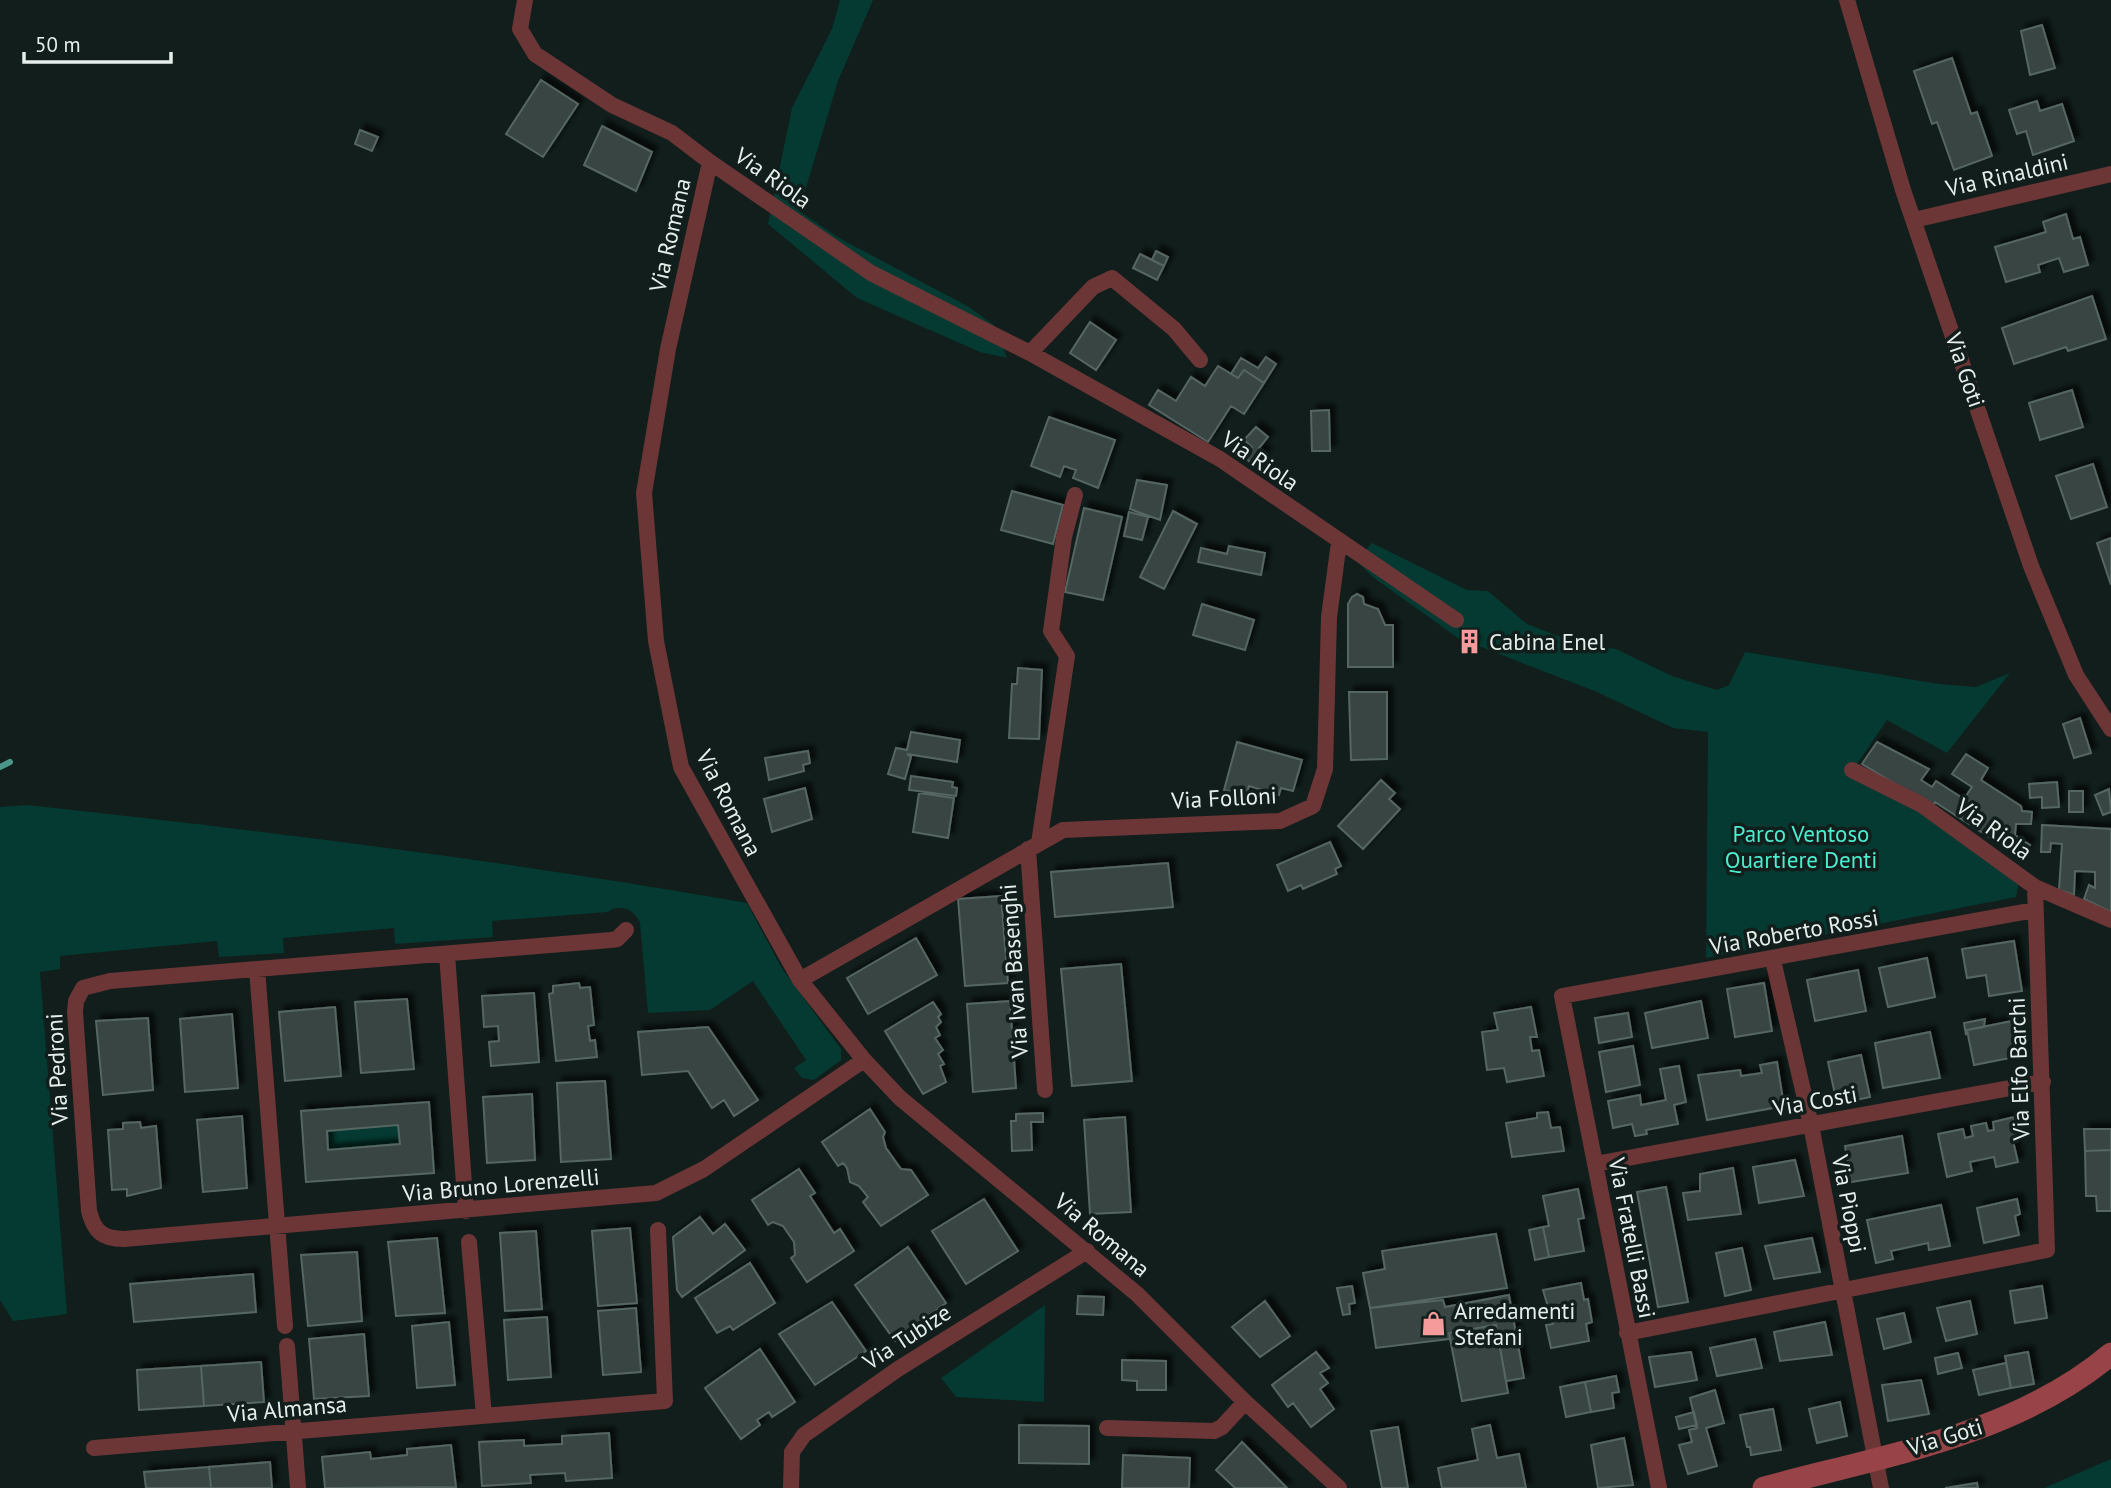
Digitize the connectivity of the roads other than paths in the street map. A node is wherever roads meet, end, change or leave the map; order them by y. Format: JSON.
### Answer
{"nodes":[{"id":1,"x":525,"y":0,"type":"edge"},
{"id":2,"x":1847,"y":0,"type":"edge"},
{"id":3,"x":710,"y":162,"type":"junction"},
{"id":4,"x":2111,"y":174,"type":"edge"},
{"id":5,"x":1914,"y":220,"type":"junction"},
{"id":6,"x":1030,"y":354,"type":"junction"},
{"id":7,"x":1200,"y":359,"type":"dead end"},
{"id":8,"x":1074,"y":495,"type":"dead end"},
{"id":9,"x":1339,"y":542,"type":"junction"},
{"id":10,"x":1456,"y":620,"type":"dead end"},
{"id":11,"x":2111,"y":729,"type":"edge"},
{"id":12,"x":1852,"y":770,"type":"dead end"},
{"id":13,"x":1034,"y":846,"type":"junction"},
{"id":14,"x":2035,"y":887,"type":"junction"},
{"id":15,"x":2034,"y":910,"type":"junction"},
{"id":16,"x":2111,"y":920,"type":"edge"},
{"id":17,"x":626,"y":930,"type":"dead end"},
{"id":18,"x":447,"y":954,"type":"junction"},
{"id":19,"x":1773,"y":960,"type":"junction"},
{"id":20,"x":257,"y":969,"type":"junction"},
{"id":21,"x":800,"y":980,"type":"junction"},
{"id":22,"x":1562,"y":996,"type":"joint"},
{"id":23,"x":864,"y":1060,"type":"junction"},
{"id":24,"x":2043,"y":1082,"type":"junction"},
{"id":25,"x":1045,"y":1090,"type":"dead end"},
{"id":26,"x":1811,"y":1125,"type":"junction"},
{"id":27,"x":1595,"y":1164,"type":"junction"},
{"id":28,"x":466,"y":1211,"type":"junction"},
{"id":29,"x":278,"y":1226,"type":"junction"},
{"id":30,"x":658,"y":1230,"type":"dead end"},
{"id":31,"x":103,"y":1237,"type":"joint"},
{"id":32,"x":469,"y":1242,"type":"dead end"},
{"id":33,"x":1087,"y":1251,"type":"junction"},
{"id":34,"x":1842,"y":1292,"type":"junction"},
{"id":35,"x":285,"y":1326,"type":"dead end"},
{"id":36,"x":1627,"y":1333,"type":"junction"},
{"id":37,"x":287,"y":1346,"type":"dead end"},
{"id":38,"x":2111,"y":1354,"type":"edge"},
{"id":39,"x":1245,"y":1402,"type":"junction"},
{"id":40,"x":484,"y":1416,"type":"junction"},
{"id":41,"x":1107,"y":1428,"type":"dead end"},
{"id":42,"x":294,"y":1431,"type":"junction"},
{"id":43,"x":94,"y":1448,"type":"dead end"},
{"id":44,"x":1875,"y":1458,"type":"junction"},
{"id":45,"x":298,"y":1488,"type":"edge"},
{"id":46,"x":792,"y":1488,"type":"edge"},
{"id":47,"x":1339,"y":1488,"type":"edge"},
{"id":48,"x":1659,"y":1488,"type":"edge"},
{"id":49,"x":1764,"y":1488,"type":"edge"},
{"id":50,"x":1881,"y":1488,"type":"edge"}],
"edges":[{"from":1,"to":3,"type":"street","name":"Via Romana"},
{"from":2,"to":5,"type":"street","name":"Via Goti"},
{"from":3,"to":6,"type":"street","name":"Via Riola"},
{"from":3,"to":21,"type":"street","name":"Via Romana"},
{"from":4,"to":5,"type":"street","name":"Via Rinaldini"},
{"from":5,"to":11,"type":"street","name":"Via Goti"},
{"from":6,"to":7,"type":"street"},
{"from":6,"to":9,"type":"street","name":"Via Riola"},
{"from":8,"to":13,"type":"street"},
{"from":9,"to":10,"type":"street","name":"Via Riola"},
{"from":9,"to":13,"type":"street","name":"Via Folloni"},
{"from":12,"to":14,"type":"street","name":"Via Riola"},
{"from":13,"to":21,"type":"street","name":"Via Folloni"},
{"from":13,"to":25,"type":"street","name":"Via Ivan Basenghi"},
{"from":14,"to":15,"type":"street","name":"Via Elfo Barchi"},
{"from":14,"to":16,"type":"street","name":"Via Riola"},
{"from":15,"to":19,"type":"street","name":"Via Roberto Rossi"},
{"from":15,"to":24,"type":"street","name":"Via Elfo Barchi"},
{"from":17,"to":18,"type":"street","name":"Via Pedroni"},
{"from":18,"to":20,"type":"street","name":"Via Pedroni"},
{"from":18,"to":28,"type":"street"},
{"from":19,"to":22,"type":"street","name":"Via Roberto Rossi"},
{"from":19,"to":26,"type":"street","name":"Via Pioppi"},
{"from":20,"to":29,"type":"street"},
{"from":20,"to":31,"type":"street","name":"Via Pedroni"},
{"from":21,"to":23,"type":"street","name":"Via Romana"},
{"from":22,"to":27,"type":"street","name":"Via Fratelli Bassi"},
{"from":23,"to":28,"type":"street","name":"Via Bruno Lorenzelli"},
{"from":23,"to":33,"type":"street","name":"Via Romana"},
{"from":24,"to":26,"type":"street","name":"Via Costi"},
{"from":24,"to":34,"type":"street","name":"Via Elfo Barchi"},
{"from":26,"to":27,"type":"street","name":"Via Costi"},
{"from":26,"to":34,"type":"street","name":"Via Pioppi"},
{"from":27,"to":36,"type":"street","name":"Via Fratelli Bassi"},
{"from":28,"to":29,"type":"street","name":"Via Bruno Lorenzelli"},
{"from":29,"to":31,"type":"street","name":"Via Bruno Lorenzelli"},
{"from":29,"to":35,"type":"street"},
{"from":30,"to":40,"type":"street","name":"Via Almansa"},
{"from":32,"to":40,"type":"street"},
{"from":33,"to":39,"type":"street","name":"Via Romana"},
{"from":33,"to":46,"type":"street","name":"Via Tubize"},
{"from":34,"to":36,"type":"street"},
{"from":34,"to":44,"type":"street","name":"Via Pioppi"},
{"from":36,"to":48,"type":"street","name":"Via Fratelli Bassi"},
{"from":37,"to":42,"type":"street"},
{"from":38,"to":44,"type":"street","name":"Via Goti"},
{"from":39,"to":41,"type":"street"},
{"from":39,"to":47,"type":"street","name":"Via Romana"},
{"from":40,"to":42,"type":"street","name":"Via Almansa"},
{"from":42,"to":43,"type":"street","name":"Via Almansa"},
{"from":42,"to":45,"type":"street"},
{"from":44,"to":49,"type":"street","name":"Via Goti"},
{"from":44,"to":50,"type":"street","name":"Via Pioppi"}]}
